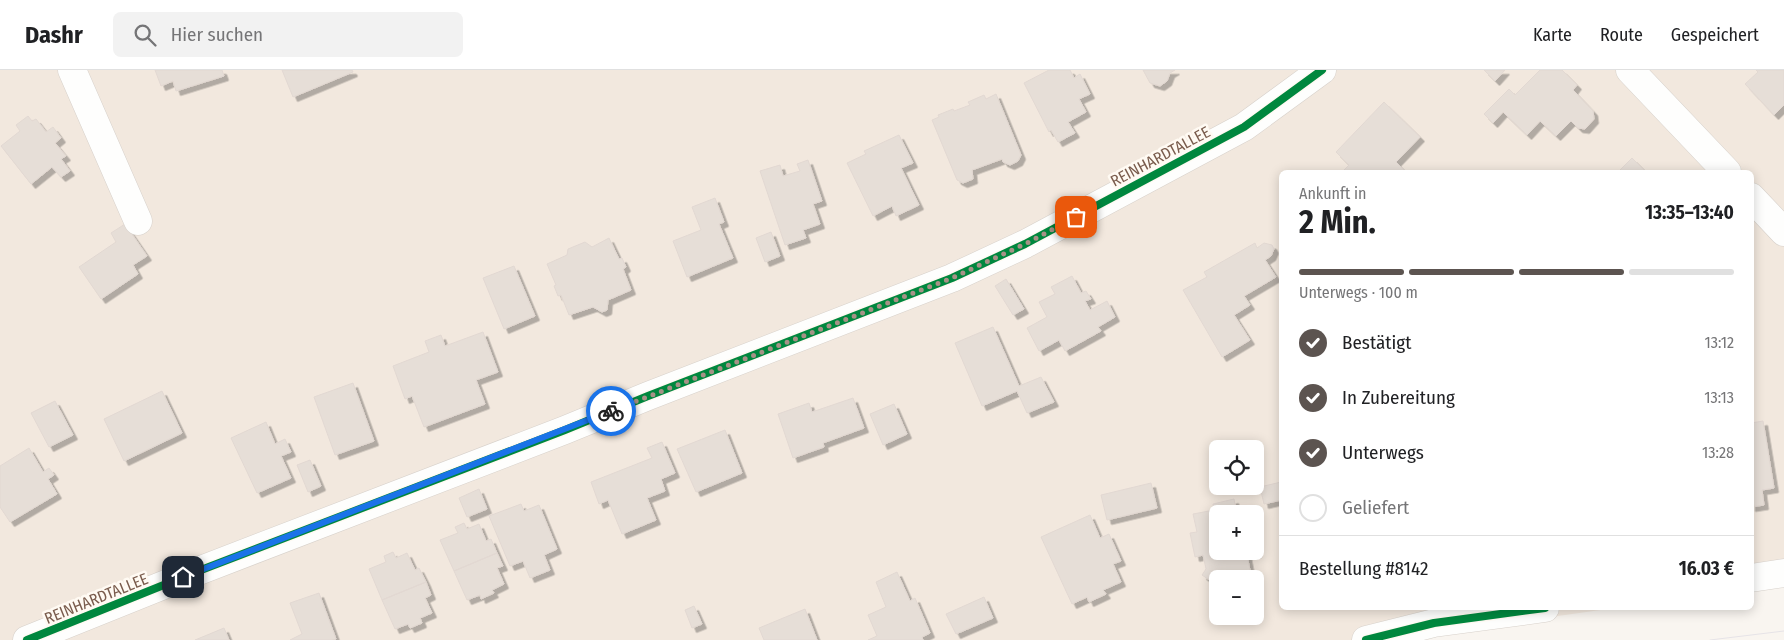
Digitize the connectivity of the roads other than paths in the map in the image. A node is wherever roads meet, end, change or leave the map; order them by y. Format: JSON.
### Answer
{"nodes":[{"id":1,"x":72,"y":70,"type":"edge"},
{"id":2,"x":1322,"y":70,"type":"edge"},
{"id":3,"x":1630,"y":70,"type":"edge"},
{"id":4,"x":1726,"y":170,"type":"edge"},
{"id":5,"x":1754,"y":200,"type":"edge"},
{"id":6,"x":138,"y":221,"type":"dead end"},
{"id":7,"x":1784,"y":232,"type":"edge"},
{"id":8,"x":1784,"y":573,"type":"edge"},
{"id":9,"x":1754,"y":578,"type":"edge"},
{"id":10,"x":1513,"y":610,"type":"edge"},
{"id":11,"x":1433,"y":615,"type":"edge"},
{"id":12,"x":27,"y":640,"type":"edge"},
{"id":13,"x":1366,"y":640,"type":"edge"}],
"edges":[{"from":1,"to":6,"type":"street"},
{"from":2,"to":12,"type":"street","name":"REINHARDTALLEE"},
{"from":3,"to":4,"type":"street"},
{"from":5,"to":7,"type":"street"},
{"from":8,"to":9,"type":"street"},
{"from":10,"to":11,"type":"street"},
{"from":11,"to":13,"type":"street"}]}
